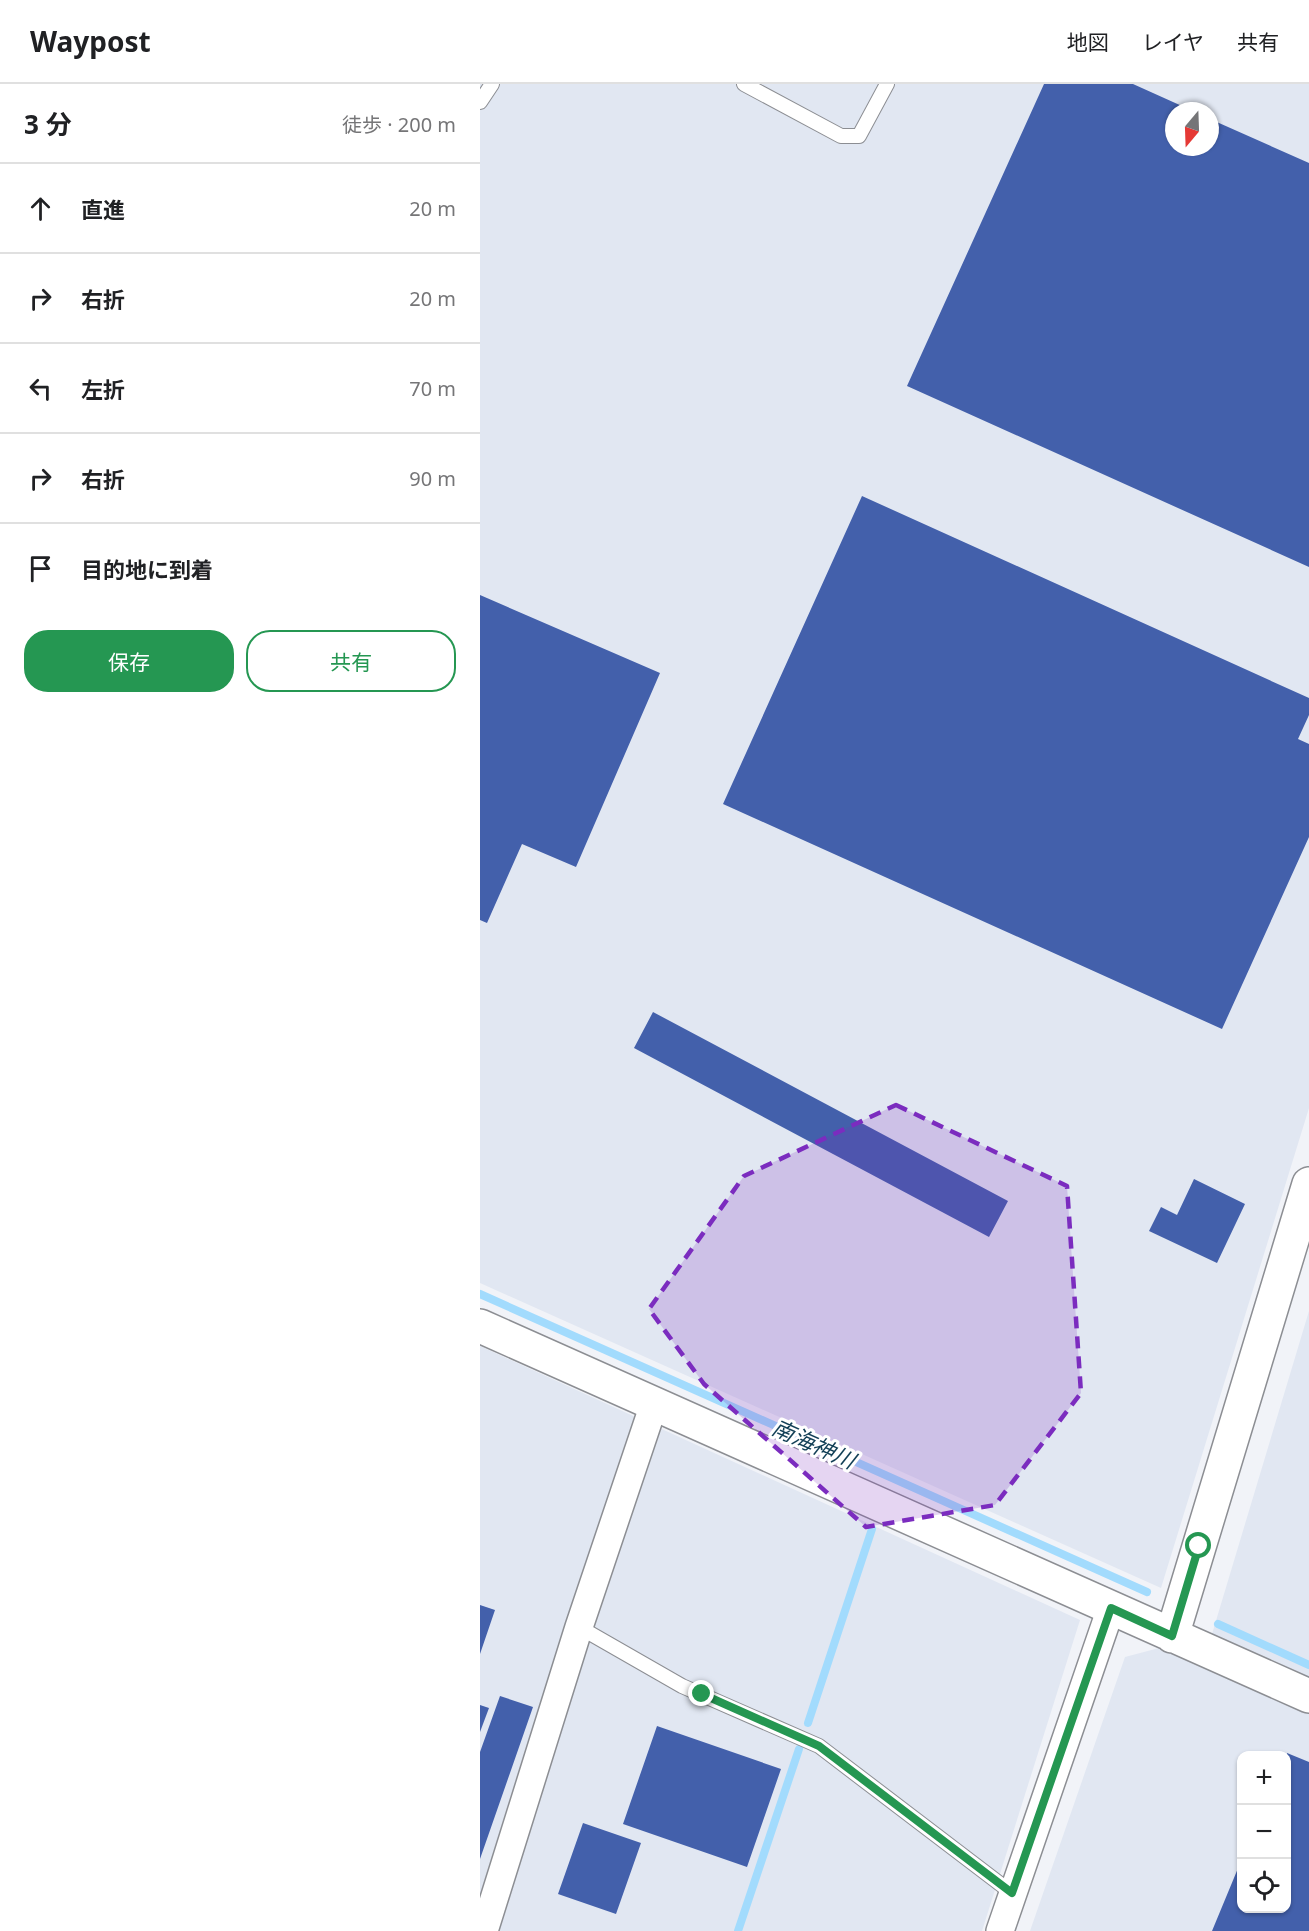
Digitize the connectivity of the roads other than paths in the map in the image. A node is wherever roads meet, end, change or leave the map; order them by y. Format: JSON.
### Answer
{"nodes":[{"id":1,"x":492,"y":84,"type":"edge"},
{"id":2,"x":744,"y":84,"type":"edge"},
{"id":3,"x":887,"y":84,"type":"edge"},
{"id":4,"x":480,"y":102,"type":"edge"},
{"id":5,"x":1309,"y":1184,"type":"edge"},
{"id":6,"x":480,"y":1326,"type":"edge"},
{"id":7,"x":654,"y":1404,"type":"junction"},
{"id":8,"x":1111,"y":1608,"type":"junction"},
{"id":9,"x":579,"y":1627,"type":"junction"},
{"id":10,"x":1172,"y":1636,"type":"junction"},
{"id":11,"x":1309,"y":1696,"type":"edge"},
{"id":12,"x":1012,"y":1893,"type":"junction"},
{"id":13,"x":484,"y":1931,"type":"edge"},
{"id":14,"x":999,"y":1931,"type":"edge"}],
"edges":[{"from":1,"to":4,"type":"lane"},
{"from":2,"to":3,"type":"lane"},
{"from":5,"to":10,"type":"street"},
{"from":6,"to":7,"type":"street"},
{"from":7,"to":8,"type":"street"},
{"from":7,"to":9,"type":"street"},
{"from":8,"to":10,"type":"street"},
{"from":8,"to":12,"type":"street"},
{"from":9,"to":12,"type":"lane"},
{"from":9,"to":13,"type":"street"},
{"from":10,"to":11,"type":"street"},
{"from":12,"to":14,"type":"street"}]}
